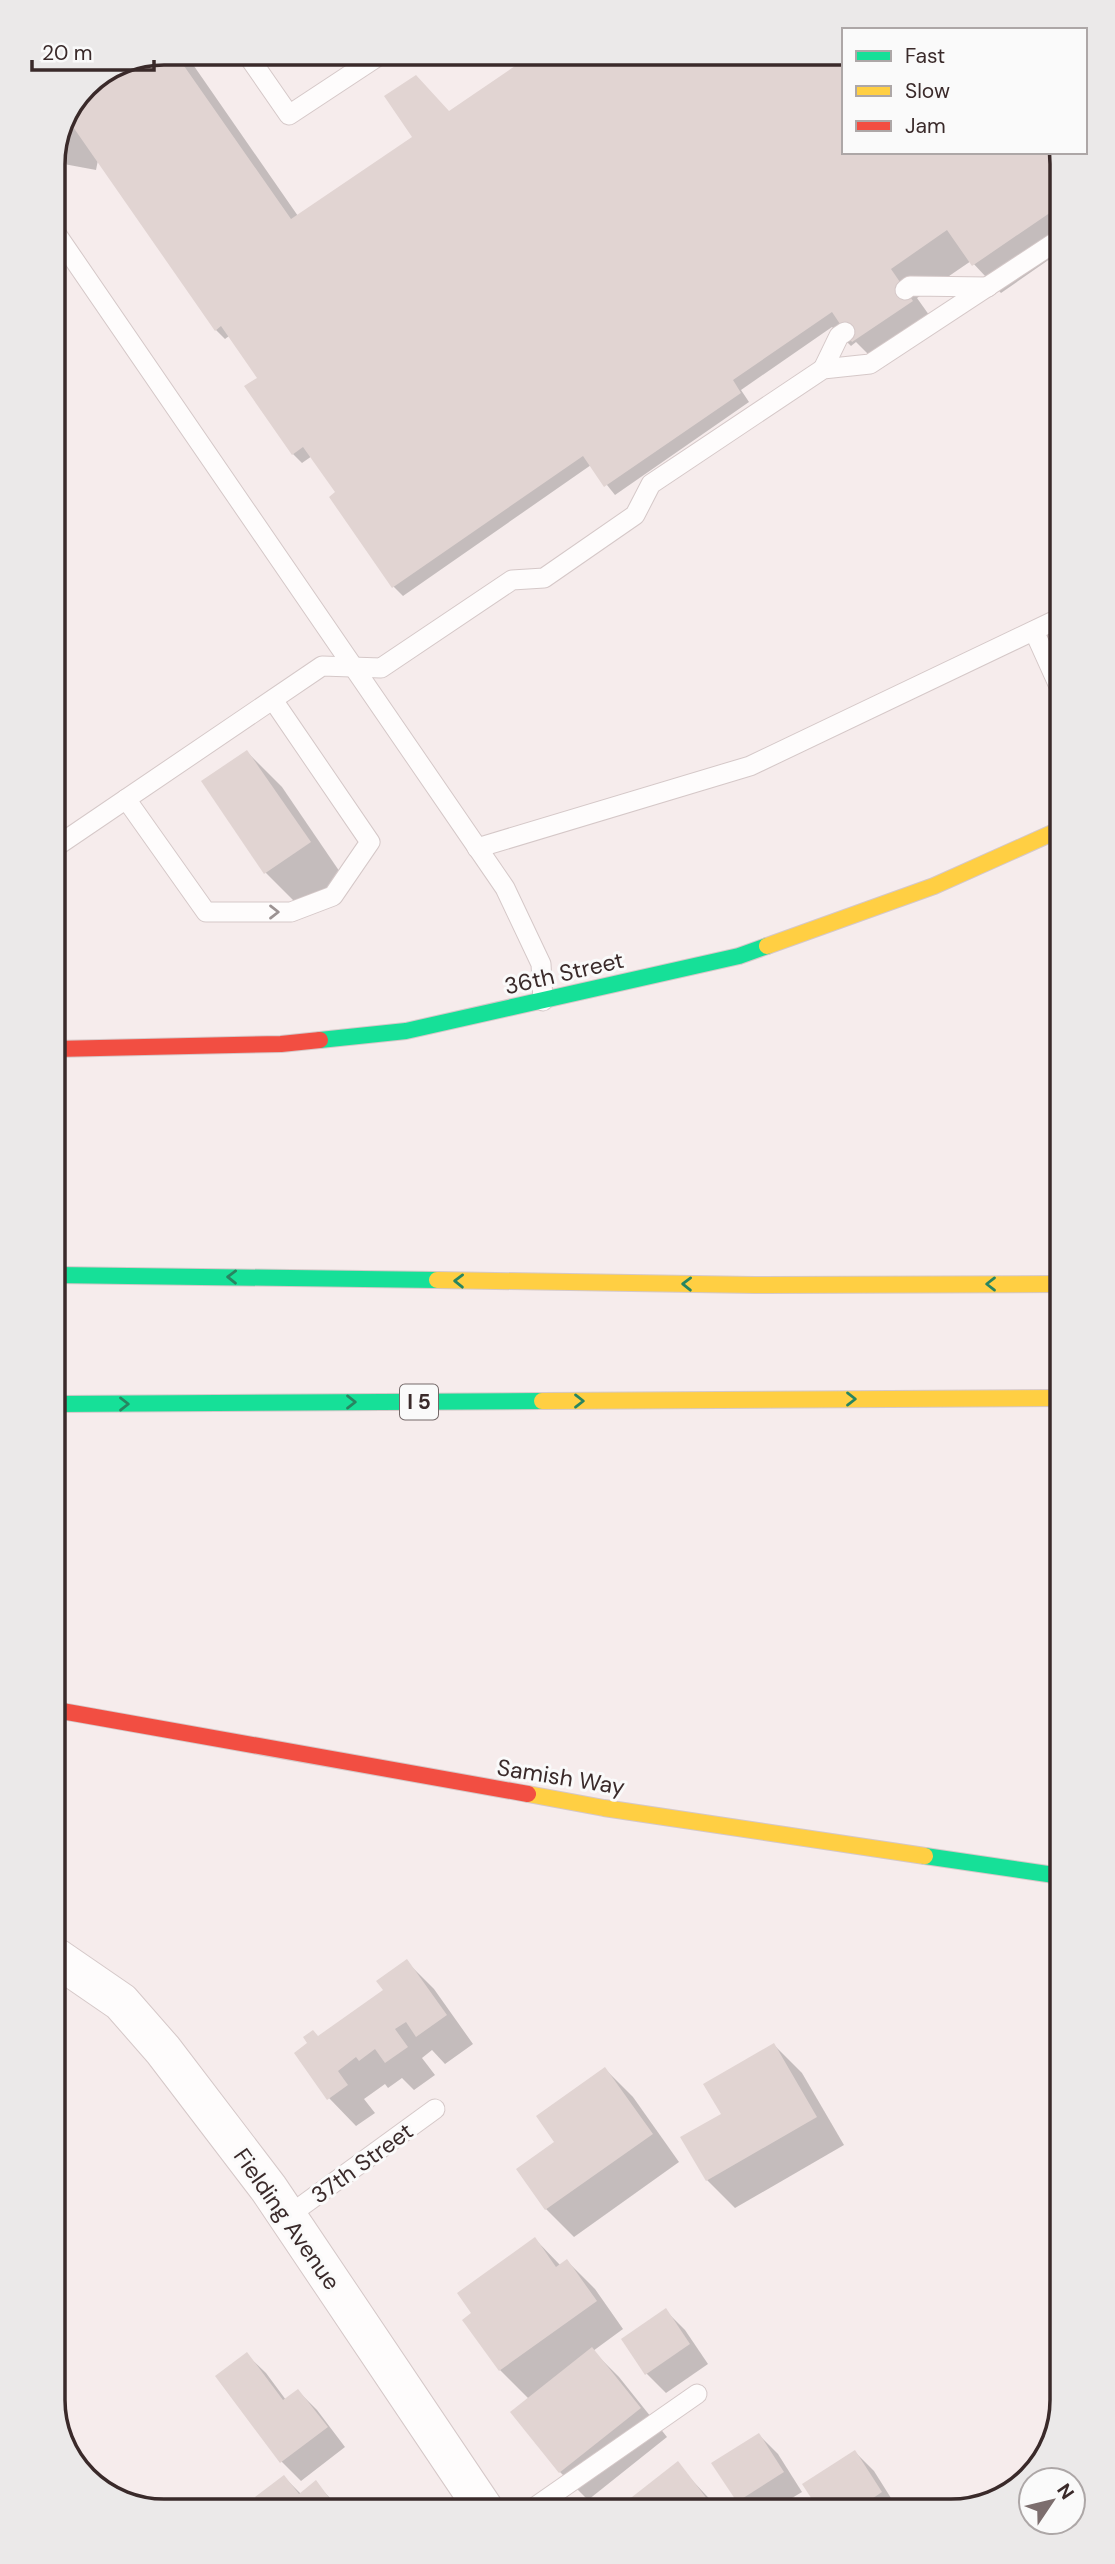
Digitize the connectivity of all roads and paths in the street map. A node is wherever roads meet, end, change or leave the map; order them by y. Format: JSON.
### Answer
{"nodes":[{"id":1,"x":255,"y":65,"type":"edge"},
{"id":2,"x":364,"y":65,"type":"edge"},
{"id":3,"x":65,"y":247,"type":"edge"},
{"id":4,"x":1050,"y":247,"type":"edge"},
{"id":5,"x":988,"y":287,"type":"junction"},
{"id":6,"x":905,"y":290,"type":"dead end"},
{"id":7,"x":845,"y":332,"type":"dead end"},
{"id":8,"x":823,"y":369,"type":"junction"},
{"id":9,"x":1050,"y":623,"type":"edge"},
{"id":10,"x":1034,"y":631,"type":"junction"},
{"id":11,"x":1050,"y":666,"type":"edge"},
{"id":12,"x":353,"y":667,"type":"junction"},
{"id":13,"x":273,"y":700,"type":"junction"},
{"id":14,"x":126,"y":799,"type":"junction"},
{"id":15,"x":1050,"y":834,"type":"edge"},
{"id":16,"x":65,"y":841,"type":"edge"},
{"id":17,"x":477,"y":848,"type":"junction"},
{"id":18,"x":543,"y":1001,"type":"junction"},
{"id":19,"x":65,"y":1049,"type":"edge"},
{"id":20,"x":65,"y":1275,"type":"edge"},
{"id":21,"x":1050,"y":1284,"type":"edge"},
{"id":22,"x":1050,"y":1398,"type":"edge"},
{"id":23,"x":65,"y":1404,"type":"edge"},
{"id":24,"x":65,"y":1711,"type":"edge"},
{"id":25,"x":1050,"y":1873,"type":"edge"},
{"id":26,"x":65,"y":1964,"type":"edge"},
{"id":27,"x":435,"y":2109,"type":"dead end"},
{"id":28,"x":288,"y":2216,"type":"junction"},
{"id":29,"x":697,"y":2394,"type":"dead end"},
{"id":30,"x":477,"y":2499,"type":"edge"},
{"id":31,"x":546,"y":2499,"type":"edge"}],
"edges":[{"from":1,"to":2,"type":"lane"},
{"from":3,"to":12,"type":"lane"},
{"from":4,"to":5,"type":"lane"},
{"from":5,"to":6,"type":"lane"},
{"from":5,"to":8,"type":"lane"},
{"from":7,"to":8,"type":"lane"},
{"from":8,"to":12,"type":"lane"},
{"from":9,"to":10,"type":"lane"},
{"from":10,"to":11,"type":"lane"},
{"from":10,"to":17,"type":"lane"},
{"from":12,"to":13,"type":"lane"},
{"from":12,"to":17,"type":"lane"},
{"from":13,"to":14,"type":"lane"},
{"from":14,"to":13,"type":"lane","one_way":true},
{"from":14,"to":16,"type":"lane"},
{"from":15,"to":18,"type":"main road","name":"36th Street"},
{"from":17,"to":18,"type":"lane"},
{"from":18,"to":19,"type":"main road","name":"36th Street"},
{"from":21,"to":20,"type":"main road","one_way":true},
{"from":23,"to":22,"type":"main road","number":"I 5","one_way":true},
{"from":24,"to":25,"type":"main road","name":"Samish Way"},
{"from":26,"to":28,"type":"street","name":"Fielding Avenue"},
{"from":27,"to":28,"type":"lane","name":"37th Street"},
{"from":28,"to":30,"type":"street","name":"Fielding Avenue"},
{"from":29,"to":31,"type":"lane"}]}
